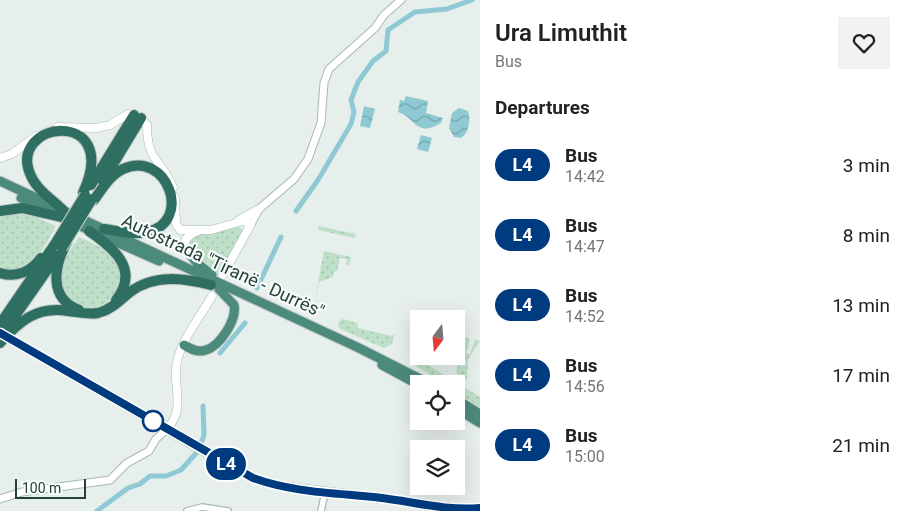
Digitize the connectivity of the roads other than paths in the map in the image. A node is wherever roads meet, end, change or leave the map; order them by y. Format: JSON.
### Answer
{"nodes":[{"id":1,"x":401,"y":0,"type":"edge"},
{"id":2,"x":137,"y":117,"type":"junction"},
{"id":3,"x":0,"y":158,"type":"edge"},
{"id":4,"x":0,"y":181,"type":"edge"},
{"id":5,"x":0,"y":188,"type":"edge"},
{"id":6,"x":89,"y":197,"type":"junction"},
{"id":7,"x":259,"y":210,"type":"junction"},
{"id":8,"x":0,"y":211,"type":"edge"},
{"id":9,"x":69,"y":220,"type":"junction"},
{"id":10,"x":235,"y":222,"type":"junction"},
{"id":11,"x":176,"y":224,"type":"junction"},
{"id":12,"x":251,"y":224,"type":"junction"},
{"id":13,"x":226,"y":226,"type":"junction"},
{"id":14,"x":104,"y":228,"type":"junction"},
{"id":15,"x":89,"y":230,"type":"junction"},
{"id":16,"x":204,"y":230,"type":"junction"},
{"id":17,"x":246,"y":236,"type":"junction"},
{"id":18,"x":58,"y":246,"type":"junction"},
{"id":19,"x":185,"y":249,"type":"junction"},
{"id":20,"x":0,"y":273,"type":"edge"},
{"id":21,"x":223,"y":275,"type":"dead end"},
{"id":22,"x":215,"y":287,"type":"junction"},
{"id":23,"x":212,"y":296,"type":"dead end"},
{"id":24,"x":249,"y":297,"type":"junction"},
{"id":25,"x":0,"y":324,"type":"edge"},
{"id":26,"x":0,"y":337,"type":"edge"},
{"id":27,"x":15,"y":341,"type":"dead end"},
{"id":28,"x":0,"y":343,"type":"edge"},
{"id":29,"x":184,"y":345,"type":"junction"},
{"id":30,"x":413,"y":375,"type":"edge"},
{"id":31,"x":410,"y":380,"type":"edge"},
{"id":32,"x":465,"y":405,"type":"edge"},
{"id":33,"x":465,"y":414,"type":"edge"},
{"id":34,"x":480,"y":414,"type":"edge"},
{"id":35,"x":480,"y":423,"type":"edge"},
{"id":36,"x":167,"y":429,"type":"junction"},
{"id":37,"x":325,"y":492,"type":"junction"},
{"id":38,"x":0,"y":499,"type":"edge"},
{"id":39,"x":480,"y":508,"type":"edge"},
{"id":40,"x":187,"y":511,"type":"edge"},
{"id":41,"x":228,"y":511,"type":"edge"},
{"id":42,"x":321,"y":511,"type":"edge"}],
"edges":[{"from":1,"to":7,"type":"street"},
{"from":2,"to":3,"type":"main road"},
{"from":2,"to":6,"type":"highway"},
{"from":2,"to":11,"type":"main road"},
{"from":4,"to":9,"type":"highway","name":"Autostrada \"Tiranë - Durrës\""},
{"from":5,"to":9,"type":"highway","name":"Autostrada \"Tiranë - Durrës\""},
{"from":6,"to":9,"type":"highway","bridge":true},
{"from":6,"to":9,"type":"highway"},
{"from":6,"to":14,"type":"highway"},
{"from":7,"to":10,"type":"main road"},
{"from":7,"to":12,"type":"street"},
{"from":8,"to":9,"type":"highway"},
{"from":9,"to":14,"type":"highway","name":"Autostrada \"Tiranë - Durrës\""},
{"from":9,"to":15,"type":"highway","name":"Autostrada \"Tiranë - Durrës\""},
{"from":9,"to":18,"type":"highway","bridge":true},
{"from":10,"to":12,"type":"main road"},
{"from":10,"to":13,"type":"main road"},
{"from":11,"to":16,"type":"main road"},
{"from":11,"to":19,"type":"main road"},
{"from":12,"to":17,"type":"main road"},
{"from":13,"to":16,"type":"main road"},
{"from":13,"to":17,"type":"main road"},
{"from":14,"to":24,"type":"highway","name":"Autostrada \"Tiranë - Durrës\""},
{"from":15,"to":18,"type":"highway"},
{"from":15,"to":22,"type":"highway","name":"Autostrada \"Tiranë - Durrës\""},
{"from":16,"to":19,"type":"main road"},
{"from":17,"to":21,"type":"main road"},
{"from":18,"to":20,"type":"highway"},
{"from":18,"to":25,"type":"highway"},
{"from":18,"to":26,"type":"highway"},
{"from":19,"to":24,"type":"highway"},
{"from":22,"to":28,"type":"highway"},
{"from":22,"to":29,"type":"highway"},
{"from":22,"to":31,"type":"highway","name":"Autostrada \"Tiranë - Durrës\""},
{"from":23,"to":29,"type":"main road"},
{"from":24,"to":30,"type":"highway","name":"Autostrada \"Tiranë - Durrës\""},
{"from":27,"to":36,"type":"main road"},
{"from":29,"to":36,"type":"main road"},
{"from":32,"to":34,"type":"highway"},
{"from":33,"to":35,"type":"highway"},
{"from":36,"to":37,"type":"main road"},
{"from":36,"to":38,"type":"street"},
{"from":37,"to":39,"type":"main road"},
{"from":37,"to":42,"type":"street"},
{"from":40,"to":41,"type":"street"}]}
